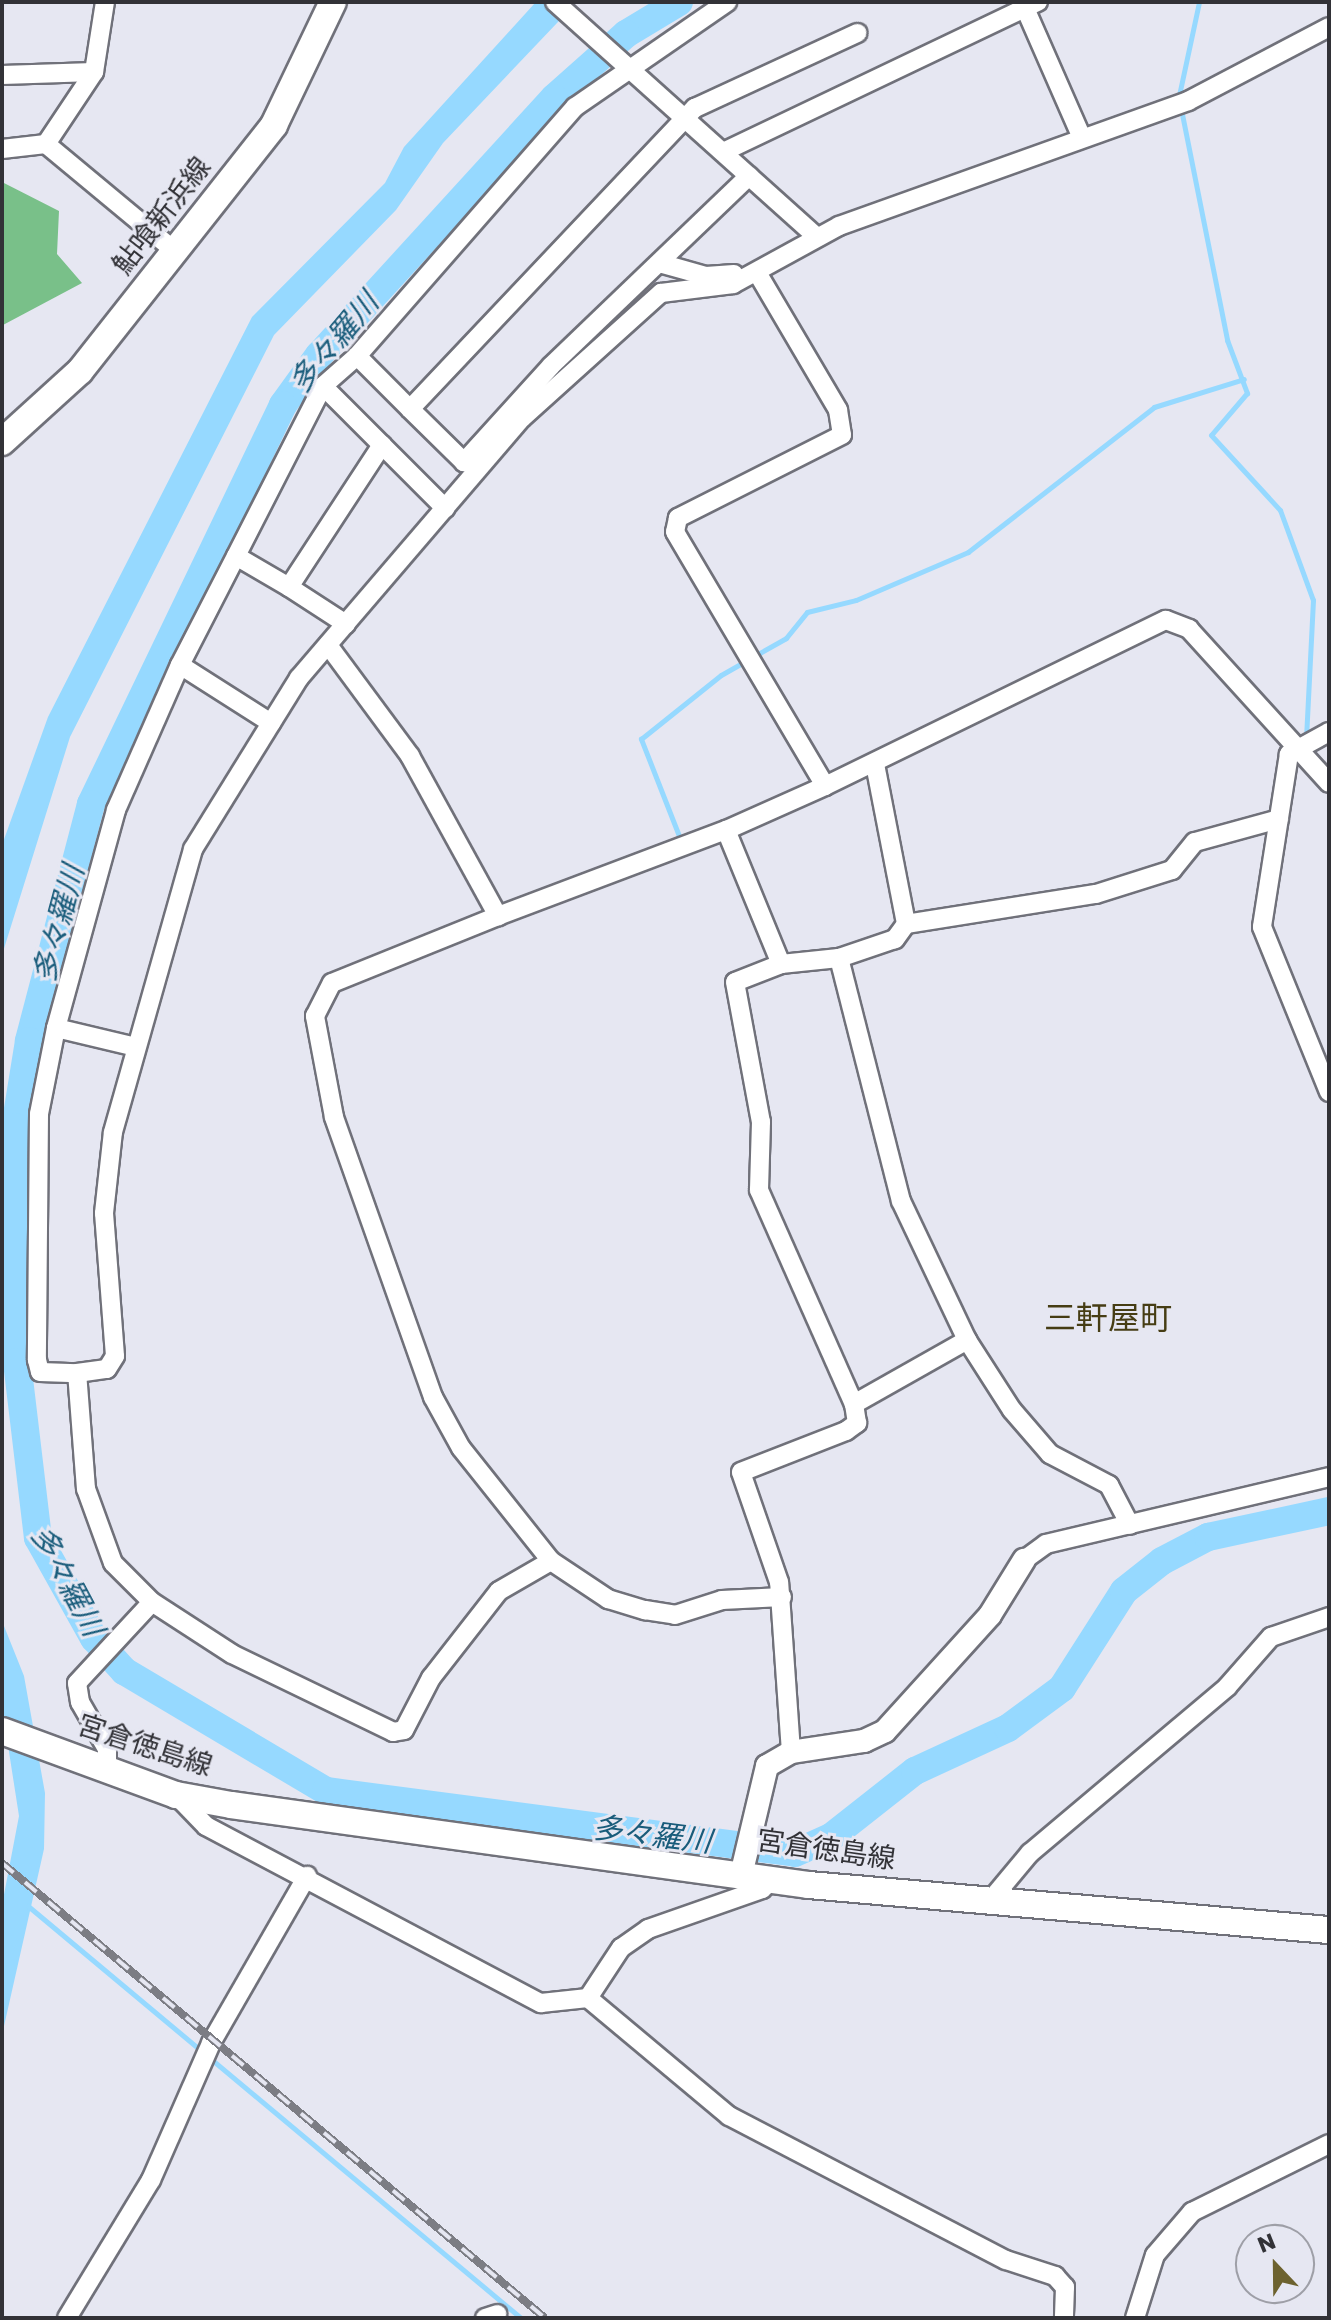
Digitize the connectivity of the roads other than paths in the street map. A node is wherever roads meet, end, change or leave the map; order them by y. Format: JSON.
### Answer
{"nodes":[{"id":1,"x":105,"y":2,"type":"edge"},
{"id":2,"x":333,"y":2,"type":"edge"},
{"id":3,"x":555,"y":2,"type":"edge"},
{"id":4,"x":727,"y":2,"type":"edge"},
{"id":5,"x":1031,"y":5,"type":"edge"},
{"id":6,"x":1329,"y":27,"type":"edge"},
{"id":7,"x":857,"y":33,"type":"dead end"},
{"id":8,"x":623,"y":63,"type":"junction"},
{"id":9,"x":94,"y":72,"type":"junction"},
{"id":10,"x":2,"y":75,"type":"edge"},
{"id":11,"x":684,"y":120,"type":"junction"},
{"id":12,"x":1082,"y":138,"type":"junction"},
{"id":13,"x":46,"y":144,"type":"junction"},
{"id":14,"x":2,"y":149,"type":"edge"},
{"id":15,"x":723,"y":152,"type":"junction"},
{"id":16,"x":749,"y":176,"type":"junction"},
{"id":17,"x":813,"y":234,"type":"junction"},
{"id":18,"x":175,"y":251,"type":"junction"},
{"id":19,"x":663,"y":264,"type":"junction"},
{"id":20,"x":758,"y":274,"type":"junction"},
{"id":21,"x":357,"y":356,"type":"junction"},
{"id":22,"x":323,"y":386,"type":"junction"},
{"id":23,"x":410,"y":409,"type":"junction"},
{"id":24,"x":2,"y":442,"type":"edge"},
{"id":25,"x":382,"y":445,"type":"junction"},
{"id":26,"x":445,"y":508,"type":"junction"},
{"id":27,"x":236,"y":556,"type":"junction"},
{"id":28,"x":289,"y":587,"type":"junction"},
{"id":29,"x":346,"y":624,"type":"junction"},
{"id":30,"x":328,"y":645,"type":"junction"},
{"id":31,"x":180,"y":665,"type":"junction"},
{"id":32,"x":271,"y":723,"type":"junction"},
{"id":33,"x":1329,"y":732,"type":"edge"},
{"id":34,"x":1294,"y":746,"type":"junction"},
{"id":35,"x":875,"y":764,"type":"junction"},
{"id":36,"x":1329,"y":783,"type":"edge"},
{"id":37,"x":825,"y":786,"type":"junction"},
{"id":38,"x":1279,"y":819,"type":"junction"},
{"id":39,"x":726,"y":830,"type":"junction"},
{"id":40,"x":498,"y":916,"type":"junction"},
{"id":41,"x":906,"y":924,"type":"junction"},
{"id":42,"x":839,"y":958,"type":"junction"},
{"id":43,"x":781,"y":964,"type":"junction"},
{"id":44,"x":56,"y":1028,"type":"junction"},
{"id":45,"x":136,"y":1047,"type":"junction"},
{"id":46,"x":1329,"y":1092,"type":"edge"},
{"id":47,"x":967,"y":1340,"type":"junction"},
{"id":48,"x":77,"y":1373,"type":"junction"},
{"id":49,"x":854,"y":1404,"type":"junction"},
{"id":50,"x":1329,"y":1477,"type":"edge"},
{"id":51,"x":1130,"y":1525,"type":"junction"},
{"id":52,"x":1024,"y":1560,"type":"joint"},
{"id":53,"x":551,"y":1561,"type":"junction"},
{"id":54,"x":782,"y":1597,"type":"junction"},
{"id":55,"x":152,"y":1602,"type":"junction"},
{"id":56,"x":1329,"y":1617,"type":"edge"},
{"id":57,"x":4,"y":1731,"type":"edge"},
{"id":58,"x":791,"y":1752,"type":"junction"},
{"id":59,"x":107,"y":1772,"type":"junction"},
{"id":60,"x":176,"y":1795,"type":"junction"},
{"id":61,"x":743,"y":1867,"type":"junction"},
{"id":62,"x":307,"y":1876,"type":"junction"},
{"id":63,"x":773,"y":1879,"type":"junction"},
{"id":64,"x":989,"y":1902,"type":"junction"},
{"id":65,"x":1329,"y":1930,"type":"edge"},
{"id":66,"x":588,"y":1998,"type":"junction"},
{"id":67,"x":1329,"y":2144,"type":"edge"},
{"id":68,"x":67,"y":2318,"type":"edge"},
{"id":69,"x":1064,"y":2318,"type":"edge"},
{"id":70,"x":1135,"y":2318,"type":"edge"}],
"edges":[{"from":1,"to":9,"type":"street"},
{"from":2,"to":18,"type":"main road","name":"鮎喰新浜線"},
{"from":3,"to":8,"type":"street"},
{"from":4,"to":8,"type":"street"},
{"from":5,"to":12,"type":"street"},
{"from":5,"to":15,"type":"street"},
{"from":6,"to":12,"type":"street"},
{"from":7,"to":11,"type":"street"},
{"from":8,"to":11,"type":"street"},
{"from":8,"to":21,"type":"street"},
{"from":9,"to":10,"type":"street"},
{"from":9,"to":13,"type":"street"},
{"from":11,"to":15,"type":"street"},
{"from":11,"to":23,"type":"street"},
{"from":12,"to":17,"type":"street"},
{"from":13,"to":14,"type":"street"},
{"from":13,"to":18,"type":"street"},
{"from":15,"to":16,"type":"street"},
{"from":16,"to":17,"type":"street"},
{"from":16,"to":19,"type":"street"},
{"from":17,"to":19,"type":"street"},
{"from":17,"to":20,"type":"street"},
{"from":18,"to":24,"type":"main road","name":"鮎喰新浜線"},
{"from":19,"to":23,"type":"street"},
{"from":20,"to":26,"type":"street"},
{"from":20,"to":37,"type":"street"},
{"from":21,"to":22,"type":"street"},
{"from":21,"to":23,"type":"street"},
{"from":22,"to":25,"type":"street"},
{"from":22,"to":27,"type":"street"},
{"from":25,"to":26,"type":"street"},
{"from":25,"to":28,"type":"street"},
{"from":26,"to":29,"type":"street"},
{"from":27,"to":28,"type":"street"},
{"from":27,"to":31,"type":"street"},
{"from":28,"to":29,"type":"street"},
{"from":29,"to":30,"type":"street"},
{"from":30,"to":32,"type":"street"},
{"from":30,"to":40,"type":"street"},
{"from":31,"to":32,"type":"street"},
{"from":31,"to":44,"type":"street"},
{"from":32,"to":45,"type":"street"},
{"from":33,"to":34,"type":"street"},
{"from":34,"to":35,"type":"street"},
{"from":34,"to":36,"type":"street"},
{"from":34,"to":38,"type":"street"},
{"from":35,"to":37,"type":"street"},
{"from":35,"to":41,"type":"street"},
{"from":37,"to":39,"type":"street"},
{"from":38,"to":41,"type":"street"},
{"from":38,"to":46,"type":"street"},
{"from":39,"to":40,"type":"street"},
{"from":39,"to":43,"type":"street"},
{"from":40,"to":53,"type":"street"},
{"from":41,"to":42,"type":"street"},
{"from":42,"to":43,"type":"street"},
{"from":42,"to":47,"type":"street"},
{"from":43,"to":49,"type":"street"},
{"from":44,"to":45,"type":"street"},
{"from":44,"to":48,"type":"street"},
{"from":45,"to":48,"type":"street"},
{"from":47,"to":49,"type":"street"},
{"from":47,"to":51,"type":"street"},
{"from":48,"to":55,"type":"street"},
{"from":49,"to":54,"type":"street"},
{"from":50,"to":51,"type":"street"},
{"from":51,"to":52,"type":"street"},
{"from":52,"to":58,"type":"street"},
{"from":53,"to":54,"type":"street"},
{"from":53,"to":55,"type":"street"},
{"from":54,"to":58,"type":"street"},
{"from":55,"to":59,"type":"street"},
{"from":56,"to":64,"type":"street"},
{"from":57,"to":59,"type":"main road","name":"宮倉徳島線"},
{"from":58,"to":61,"type":"street"},
{"from":59,"to":60,"type":"main road","name":"宮倉徳島線"},
{"from":60,"to":61,"type":"main road","name":"宮倉徳島線"},
{"from":60,"to":62,"type":"street"},
{"from":61,"to":63,"type":"main road","name":"宮倉徳島線"},
{"from":62,"to":66,"type":"street"},
{"from":62,"to":68,"type":"street"},
{"from":63,"to":64,"type":"main road","name":"宮倉徳島線"},
{"from":63,"to":66,"type":"street"},
{"from":64,"to":65,"type":"main road","name":"宮倉徳島線"},
{"from":66,"to":69,"type":"street"},
{"from":67,"to":70,"type":"street"}]}
